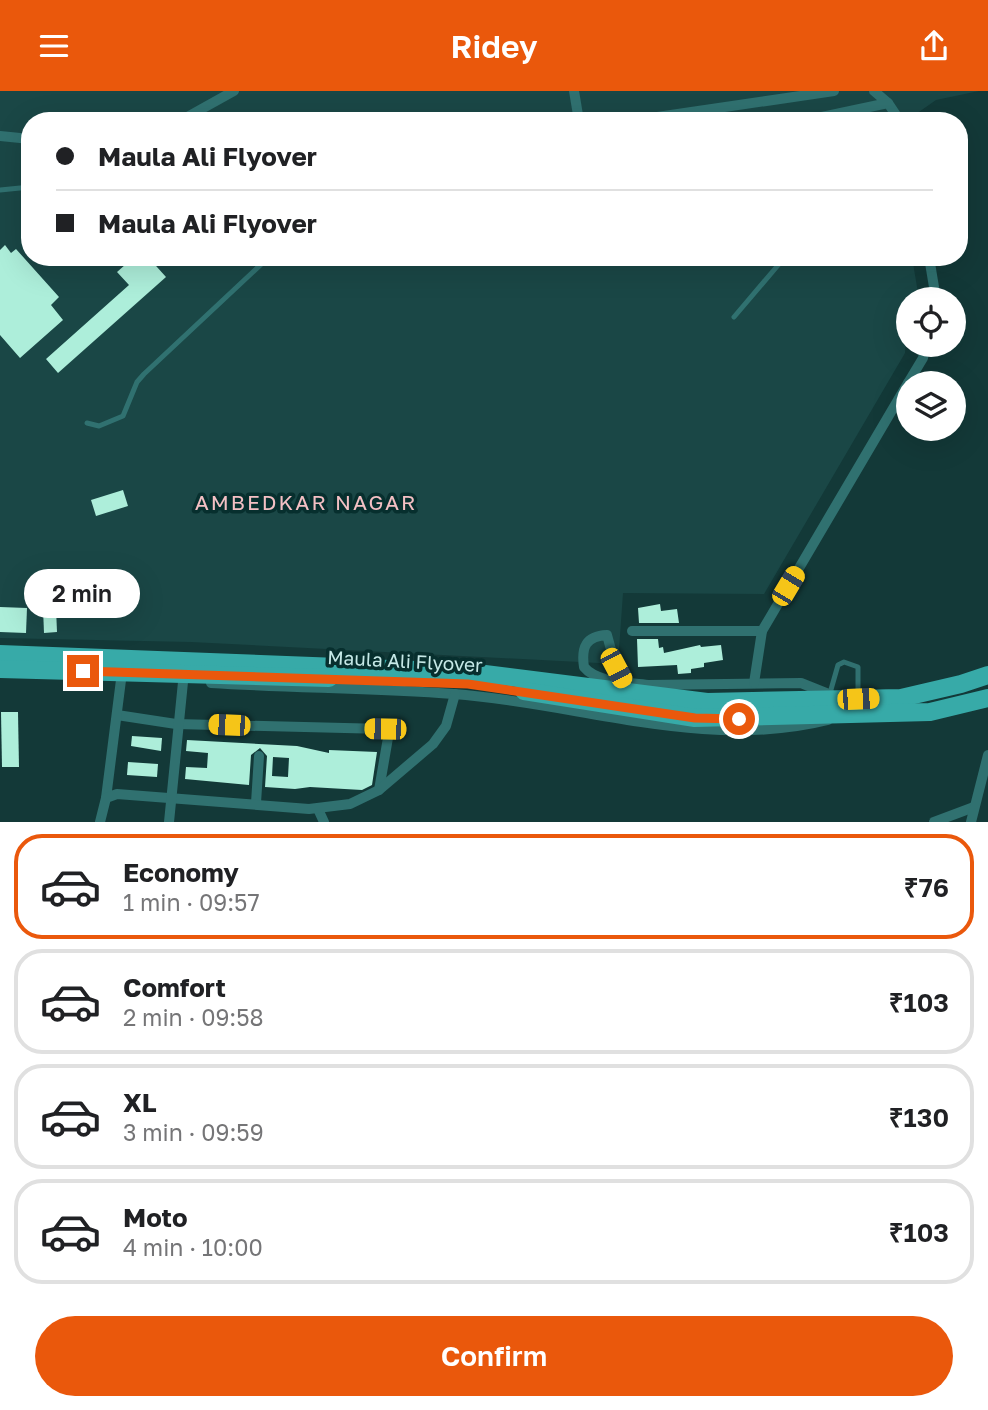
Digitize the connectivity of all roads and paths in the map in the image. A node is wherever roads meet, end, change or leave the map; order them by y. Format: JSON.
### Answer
{"nodes":[{"id":1,"x":234,"y":91,"type":"edge"},
{"id":2,"x":574,"y":91,"type":"edge"},
{"id":3,"x":834,"y":91,"type":"edge"},
{"id":4,"x":874,"y":91,"type":"edge"},
{"id":5,"x":888,"y":103,"type":"junction"},
{"id":6,"x":196,"y":112,"type":"edge"},
{"id":7,"x":578,"y":112,"type":"edge"},
{"id":8,"x":691,"y":112,"type":"edge"},
{"id":9,"x":846,"y":112,"type":"edge"},
{"id":10,"x":894,"y":112,"type":"edge"},
{"id":11,"x":0,"y":136,"type":"edge"},
{"id":12,"x":21,"y":138,"type":"edge"},
{"id":13,"x":21,"y":188,"type":"edge"},
{"id":14,"x":0,"y":190,"type":"edge"},
{"id":15,"x":259,"y":266,"type":"edge"},
{"id":16,"x":777,"y":266,"type":"edge"},
{"id":17,"x":930,"y":266,"type":"edge"},
{"id":18,"x":934,"y":287,"type":"edge"},
{"id":19,"x":734,"y":317,"type":"dead end"},
{"id":20,"x":896,"y":403,"type":"edge"},
{"id":21,"x":87,"y":423,"type":"dead end"},
{"id":22,"x":632,"y":631,"type":"dead end"},
{"id":23,"x":762,"y":631,"type":"junction"},
{"id":24,"x":0,"y":654,"type":"edge"},
{"id":25,"x":0,"y":669,"type":"edge"},
{"id":26,"x":0,"y":674,"type":"edge"},
{"id":27,"x":988,"y":675,"type":"edge"},
{"id":28,"x":121,"y":680,"type":"junction"},
{"id":29,"x":624,"y":681,"type":"junction"},
{"id":30,"x":183,"y":682,"type":"junction"},
{"id":31,"x":754,"y":684,"type":"junction"},
{"id":32,"x":961,"y":684,"type":"junction"},
{"id":33,"x":455,"y":694,"type":"junction"},
{"id":34,"x":988,"y":698,"type":"edge"},
{"id":35,"x":844,"y":702,"type":"junction"},
{"id":36,"x":967,"y":704,"type":"junction"},
{"id":37,"x":813,"y":707,"type":"junction"},
{"id":38,"x":878,"y":707,"type":"junction"},
{"id":39,"x":117,"y":715,"type":"junction"},
{"id":40,"x":176,"y":724,"type":"junction"},
{"id":41,"x":988,"y":755,"type":"edge"},
{"id":42,"x":258,"y":756,"type":"dead end"},
{"id":43,"x":379,"y":790,"type":"junction"},
{"id":44,"x":170,"y":796,"type":"junction"},
{"id":45,"x":106,"y":798,"type":"junction"},
{"id":46,"x":256,"y":803,"type":"junction"},
{"id":47,"x":318,"y":809,"type":"junction"},
{"id":48,"x":972,"y":815,"type":"edge"},
{"id":49,"x":100,"y":822,"type":"edge"},
{"id":50,"x":169,"y":822,"type":"edge"},
{"id":51,"x":324,"y":822,"type":"edge"},
{"id":52,"x":934,"y":822,"type":"edge"}],
"edges":[{"from":1,"to":6,"type":"street"},
{"from":2,"to":7,"type":"street"},
{"from":3,"to":8,"type":"street"},
{"from":4,"to":5,"type":"street"},
{"from":5,"to":9,"type":"street"},
{"from":5,"to":10,"type":"street"},
{"from":11,"to":12,"type":"street"},
{"from":13,"to":14,"type":"lane"},
{"from":15,"to":21,"type":"lane"},
{"from":16,"to":19,"type":"lane"},
{"from":17,"to":18,"type":"street"},
{"from":20,"to":23,"type":"street"},
{"from":22,"to":23,"type":"street"},
{"from":23,"to":31,"type":"street"},
{"from":24,"to":37,"type":"main road","name":"Maula Ali Flyover"},
{"from":25,"to":37,"type":"main road","name":"Maula Ali Flyover"},
{"from":26,"to":28,"type":"street"},
{"from":27,"to":32,"type":"main road"},
{"from":28,"to":30,"type":"street"},
{"from":28,"to":39,"type":"street"},
{"from":29,"to":29,"type":"street"},
{"from":29,"to":31,"type":"street"},
{"from":30,"to":33,"type":"street"},
{"from":30,"to":40,"type":"street"},
{"from":31,"to":35,"type":"street"},
{"from":32,"to":36,"type":"main road"},
{"from":32,"to":38,"type":"main road"},
{"from":33,"to":35,"type":"street"},
{"from":33,"to":43,"type":"street"},
{"from":34,"to":36,"type":"main road"},
{"from":35,"to":35,"type":"lane"},
{"from":35,"to":37,"type":"main road","name":"Maula Ali Flyover"},
{"from":35,"to":38,"type":"main road","name":"Maula Ali Flyover"},
{"from":36,"to":38,"type":"main road"},
{"from":39,"to":40,"type":"street"},
{"from":39,"to":45,"type":"street"},
{"from":40,"to":43,"type":"street"},
{"from":40,"to":44,"type":"street"},
{"from":41,"to":48,"type":"street"},
{"from":42,"to":46,"type":"street"},
{"from":43,"to":47,"type":"street"},
{"from":44,"to":45,"type":"street"},
{"from":44,"to":46,"type":"street"},
{"from":44,"to":50,"type":"street"},
{"from":45,"to":49,"type":"street"},
{"from":46,"to":47,"type":"street"},
{"from":47,"to":51,"type":"street"},
{"from":48,"to":52,"type":"street"}]}
